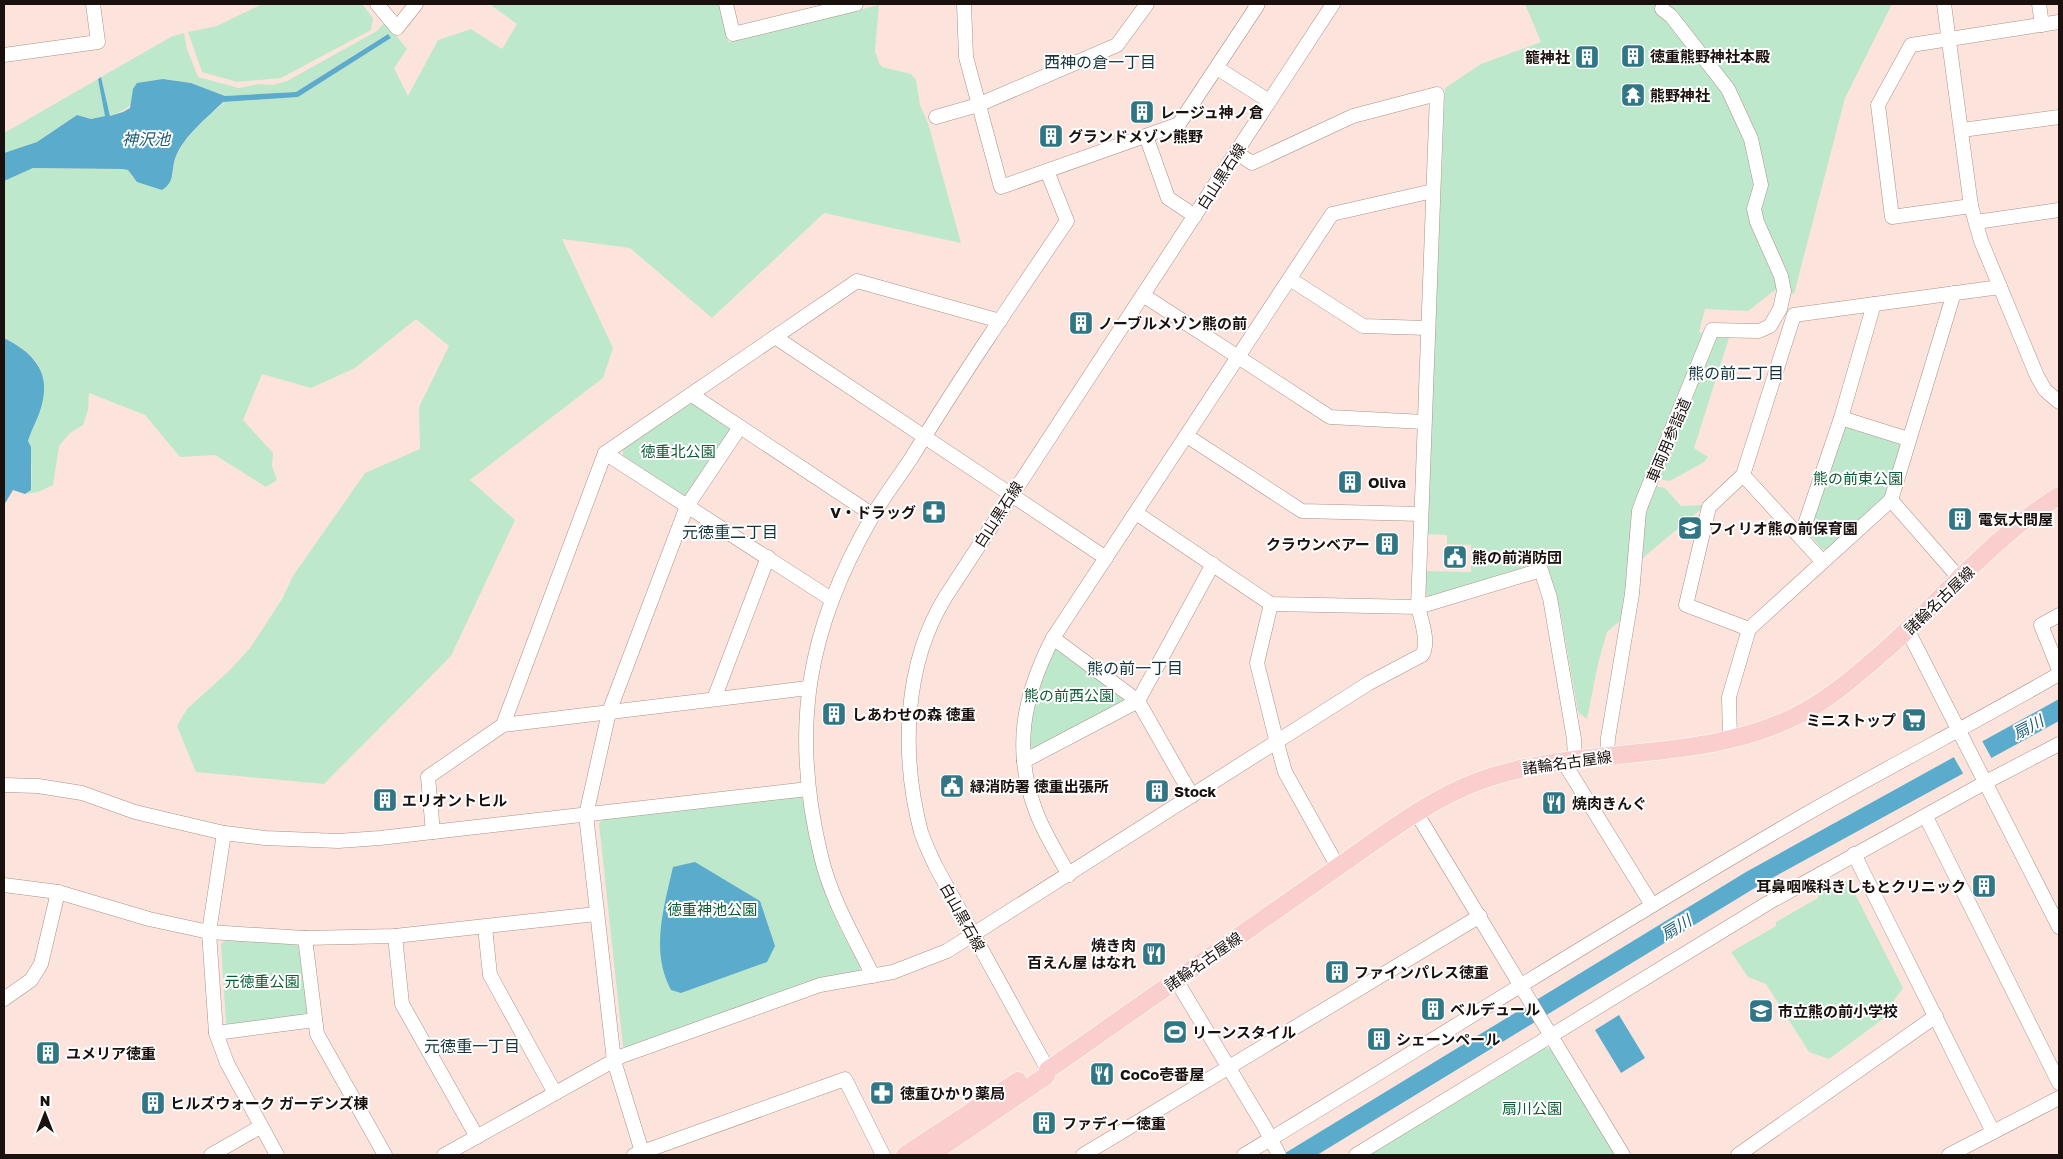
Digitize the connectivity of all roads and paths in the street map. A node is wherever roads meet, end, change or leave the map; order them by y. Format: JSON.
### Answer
{"nodes":[{"id":1,"x":93,"y":4,"type":"edge"},
{"id":2,"x":377,"y":4,"type":"edge"},
{"id":3,"x":416,"y":4,"type":"edge"},
{"id":4,"x":726,"y":4,"type":"edge"},
{"id":5,"x":856,"y":4,"type":"edge"},
{"id":6,"x":1147,"y":4,"type":"edge"},
{"id":7,"x":1254,"y":4,"type":"edge"},
{"id":8,"x":1333,"y":4,"type":"edge"},
{"id":9,"x":1944,"y":4,"type":"edge"},
{"id":10,"x":2039,"y":4,"type":"edge"},
{"id":11,"x":969,"y":5,"type":"edge"},
{"id":12,"x":1662,"y":9,"type":"dead end"},
{"id":13,"x":2059,"y":22,"type":"edge"},
{"id":14,"x":2042,"y":25,"type":"junction"},
{"id":15,"x":1949,"y":39,"type":"junction"},
{"id":16,"x":4,"y":55,"type":"edge"},
{"id":17,"x":1217,"y":68,"type":"junction"},
{"id":18,"x":1269,"y":101,"type":"junction"},
{"id":19,"x":978,"y":105,"type":"junction"},
{"id":20,"x":2059,"y":116,"type":"edge"},
{"id":21,"x":936,"y":117,"type":"dead end"},
{"id":22,"x":1962,"y":130,"type":"junction"},
{"id":23,"x":1146,"y":136,"type":"junction"},
{"id":24,"x":1237,"y":153,"type":"junction"},
{"id":25,"x":1048,"y":171,"type":"junction"},
{"id":26,"x":1433,"y":191,"type":"junction"},
{"id":27,"x":1971,"y":206,"type":"junction"},
{"id":28,"x":2059,"y":210,"type":"edge"},
{"id":29,"x":1195,"y":216,"type":"junction"},
{"id":30,"x":1976,"y":222,"type":"junction"},
{"id":31,"x":1290,"y":279,"type":"junction"},
{"id":32,"x":2000,"y":287,"type":"junction"},
{"id":33,"x":1954,"y":294,"type":"junction"},
{"id":34,"x":1143,"y":295,"type":"junction"},
{"id":35,"x":1874,"y":304,"type":"junction"},
{"id":36,"x":1000,"y":321,"type":"junction"},
{"id":37,"x":1427,"y":328,"type":"junction"},
{"id":38,"x":775,"y":336,"type":"junction"},
{"id":39,"x":1238,"y":358,"type":"junction"},
{"id":40,"x":692,"y":395,"type":"junction"},
{"id":41,"x":2059,"y":402,"type":"edge"},
{"id":42,"x":1841,"y":418,"type":"junction"},
{"id":43,"x":1424,"y":422,"type":"junction"},
{"id":44,"x":740,"y":427,"type":"junction"},
{"id":45,"x":924,"y":436,"type":"junction"},
{"id":46,"x":1187,"y":436,"type":"junction"},
{"id":47,"x":1908,"y":439,"type":"junction"},
{"id":48,"x":605,"y":453,"type":"junction"},
{"id":49,"x":1743,"y":475,"type":"junction"},
{"id":50,"x":1010,"y":495,"type":"junction"},
{"id":51,"x":2059,"y":496,"type":"edge"},
{"id":52,"x":1891,"y":500,"type":"junction"},
{"id":53,"x":687,"y":506,"type":"junction"},
{"id":54,"x":1136,"y":513,"type":"junction"},
{"id":55,"x":1421,"y":514,"type":"junction"},
{"id":56,"x":873,"y":515,"type":"junction"},
{"id":57,"x":1801,"y":536,"type":"junction"},
{"id":58,"x":768,"y":557,"type":"junction"},
{"id":59,"x":1106,"y":558,"type":"junction"},
{"id":60,"x":1822,"y":561,"type":"junction"},
{"id":61,"x":1213,"y":564,"type":"junction"},
{"id":62,"x":1960,"y":579,"type":"junction"},
{"id":63,"x":831,"y":599,"type":"junction"},
{"id":64,"x":1271,"y":604,"type":"junction"},
{"id":65,"x":1418,"y":607,"type":"junction"},
{"id":66,"x":2059,"y":615,"type":"edge"},
{"id":67,"x":1749,"y":629,"type":"junction"},
{"id":68,"x":1908,"y":631,"type":"junction"},
{"id":69,"x":1053,"y":638,"type":"junction"},
{"id":70,"x":2059,"y":670,"type":"edge"},
{"id":71,"x":2059,"y":674,"type":"edge"},
{"id":72,"x":808,"y":688,"type":"junction"},
{"id":73,"x":714,"y":699,"type":"junction"},
{"id":74,"x":1138,"y":701,"type":"junction"},
{"id":75,"x":610,"y":712,"type":"junction"},
{"id":76,"x":503,"y":725,"type":"junction"},
{"id":77,"x":1960,"y":731,"type":"junction"},
{"id":78,"x":1730,"y":740,"type":"junction"},
{"id":79,"x":1277,"y":743,"type":"junction"},
{"id":80,"x":2059,"y":744,"type":"edge"},
{"id":81,"x":1607,"y":756,"type":"junction"},
{"id":82,"x":1569,"y":760,"type":"junction"},
{"id":83,"x":1024,"y":761,"type":"junction"},
{"id":84,"x":1986,"y":782,"type":"junction"},
{"id":85,"x":4,"y":785,"type":"edge"},
{"id":86,"x":808,"y":789,"type":"junction"},
{"id":87,"x":1192,"y":796,"type":"junction"},
{"id":88,"x":1417,"y":814,"type":"junction"},
{"id":89,"x":586,"y":815,"type":"junction"},
{"id":90,"x":1926,"y":817,"type":"junction"},
{"id":91,"x":433,"y":832,"type":"junction"},
{"id":92,"x":224,"y":833,"type":"junction"},
{"id":93,"x":1854,"y":854,"type":"junction"},
{"id":94,"x":1338,"y":867,"type":"junction"},
{"id":95,"x":1069,"y":875,"type":"junction"},
{"id":96,"x":4,"y":885,"type":"edge"},
{"id":97,"x":58,"y":892,"type":"junction"},
{"id":98,"x":1652,"y":905,"type":"junction"},
{"id":99,"x":596,"y":914,"type":"junction"},
{"id":100,"x":1480,"y":916,"type":"junction"},
{"id":101,"x":485,"y":927,"type":"junction"},
{"id":102,"x":2059,"y":927,"type":"edge"},
{"id":103,"x":209,"y":932,"type":"junction"},
{"id":104,"x":973,"y":935,"type":"junction"},
{"id":105,"x":395,"y":936,"type":"junction"},
{"id":106,"x":305,"y":938,"type":"junction"},
{"id":107,"x":873,"y":976,"type":"junction"},
{"id":108,"x":1176,"y":980,"type":"junction"},
{"id":109,"x":1522,"y":985,"type":"junction"},
{"id":110,"x":4,"y":999,"type":"edge"},
{"id":111,"x":1936,"y":1016,"type":"junction"},
{"id":112,"x":316,"y":1020,"type":"junction"},
{"id":113,"x":216,"y":1033,"type":"junction"},
{"id":114,"x":1552,"y":1036,"type":"junction"},
{"id":115,"x":614,"y":1061,"type":"junction"},
{"id":116,"x":1228,"y":1067,"type":"junction"},
{"id":117,"x":1048,"y":1070,"type":"junction"},
{"id":118,"x":2059,"y":1083,"type":"edge"},
{"id":119,"x":555,"y":1092,"type":"junction"},
{"id":120,"x":2059,"y":1098,"type":"edge"},
{"id":121,"x":260,"y":1128,"type":"junction"},
{"id":122,"x":1993,"y":1132,"type":"junction"},
{"id":123,"x":477,"y":1137,"type":"junction"},
{"id":124,"x":1271,"y":1139,"type":"junction"},
{"id":125,"x":639,"y":1154,"type":"edge"},
{"id":126,"x":1279,"y":1154,"type":"edge"},
{"id":127,"x":211,"y":1155,"type":"edge"},
{"id":128,"x":276,"y":1155,"type":"edge"},
{"id":129,"x":385,"y":1155,"type":"edge"},
{"id":130,"x":444,"y":1155,"type":"edge"},
{"id":131,"x":883,"y":1155,"type":"edge"},
{"id":132,"x":905,"y":1155,"type":"edge"},
{"id":133,"x":930,"y":1155,"type":"edge"},
{"id":134,"x":1083,"y":1155,"type":"edge"},
{"id":135,"x":1244,"y":1155,"type":"edge"},
{"id":136,"x":1356,"y":1155,"type":"edge"},
{"id":137,"x":1623,"y":1155,"type":"edge"},
{"id":138,"x":1738,"y":1155,"type":"edge"},
{"id":139,"x":1949,"y":1155,"type":"edge"}],
"edges":[{"from":1,"to":16,"type":"street"},
{"from":2,"to":3,"type":"street"},
{"from":4,"to":5,"type":"street"},
{"from":6,"to":19,"type":"street"},
{"from":7,"to":17,"type":"street"},
{"from":8,"to":18,"type":"street","name":"白山黒石線"},
{"from":9,"to":15,"type":"street"},
{"from":10,"to":14,"type":"street"},
{"from":11,"to":19,"type":"street"},
{"from":12,"to":81,"type":"street","name":"車両用参詣道"},
{"from":13,"to":14,"type":"street"},
{"from":14,"to":15,"type":"street"},
{"from":15,"to":22,"type":"street"},
{"from":15,"to":27,"type":"street"},
{"from":17,"to":18,"type":"street"},
{"from":17,"to":23,"type":"street"},
{"from":18,"to":24,"type":"street","name":"白山黒石線"},
{"from":19,"to":21,"type":"street"},
{"from":19,"to":25,"type":"street"},
{"from":20,"to":22,"type":"street"},
{"from":22,"to":27,"type":"street"},
{"from":23,"to":25,"type":"street"},
{"from":23,"to":29,"type":"street"},
{"from":24,"to":26,"type":"street"},
{"from":24,"to":29,"type":"street","name":"白山黒石線"},
{"from":25,"to":36,"type":"street"},
{"from":26,"to":31,"type":"street"},
{"from":26,"to":37,"type":"street"},
{"from":27,"to":30,"type":"street"},
{"from":28,"to":30,"type":"street"},
{"from":29,"to":34,"type":"street","name":"白山黒石線"},
{"from":30,"to":32,"type":"street"},
{"from":31,"to":37,"type":"street"},
{"from":31,"to":39,"type":"street"},
{"from":32,"to":33,"type":"street"},
{"from":32,"to":41,"type":"street"},
{"from":33,"to":35,"type":"street"},
{"from":33,"to":47,"type":"street"},
{"from":34,"to":39,"type":"street"},
{"from":34,"to":50,"type":"street","name":"白山黒石線"},
{"from":35,"to":42,"type":"street"},
{"from":35,"to":49,"type":"street"},
{"from":36,"to":38,"type":"street"},
{"from":36,"to":45,"type":"street"},
{"from":37,"to":43,"type":"street"},
{"from":38,"to":40,"type":"street"},
{"from":38,"to":45,"type":"street"},
{"from":39,"to":43,"type":"street"},
{"from":39,"to":46,"type":"street"},
{"from":40,"to":44,"type":"street"},
{"from":40,"to":48,"type":"street"},
{"from":42,"to":47,"type":"street"},
{"from":42,"to":57,"type":"street"},
{"from":43,"to":55,"type":"street"},
{"from":44,"to":53,"type":"street"},
{"from":44,"to":56,"type":"street"},
{"from":45,"to":50,"type":"street"},
{"from":45,"to":56,"type":"street"},
{"from":46,"to":54,"type":"street"},
{"from":46,"to":55,"type":"street"},
{"from":47,"to":52,"type":"street"},
{"from":48,"to":53,"type":"street"},
{"from":48,"to":76,"type":"street"},
{"from":49,"to":57,"type":"street"},
{"from":49,"to":67,"type":"street"},
{"from":50,"to":59,"type":"street"},
{"from":50,"to":104,"type":"street","name":"白山黒石線"},
{"from":51,"to":62,"type":"main road","name":"諸輪名古屋線"},
{"from":52,"to":60,"type":"street"},
{"from":52,"to":62,"type":"street"},
{"from":53,"to":58,"type":"street"},
{"from":53,"to":75,"type":"street"},
{"from":54,"to":59,"type":"street"},
{"from":54,"to":61,"type":"street"},
{"from":55,"to":65,"type":"street"},
{"from":56,"to":63,"type":"street"},
{"from":57,"to":60,"type":"street"},
{"from":58,"to":63,"type":"street"},
{"from":58,"to":73,"type":"street"},
{"from":59,"to":69,"type":"street"},
{"from":60,"to":67,"type":"street"},
{"from":61,"to":64,"type":"street"},
{"from":61,"to":74,"type":"street"},
{"from":62,"to":68,"type":"main road","name":"諸輪名古屋線"},
{"from":63,"to":72,"type":"street"},
{"from":64,"to":65,"type":"street"},
{"from":64,"to":79,"type":"street"},
{"from":65,"to":79,"type":"street"},
{"from":65,"to":82,"type":"street"},
{"from":66,"to":70,"type":"street"},
{"from":67,"to":78,"type":"street"},
{"from":68,"to":77,"type":"street"},
{"from":68,"to":78,"type":"main road","name":"諸輪名古屋線"},
{"from":69,"to":74,"type":"street"},
{"from":69,"to":83,"type":"street"},
{"from":71,"to":77,"type":"street"},
{"from":72,"to":73,"type":"street"},
{"from":72,"to":86,"type":"street"},
{"from":73,"to":75,"type":"street"},
{"from":74,"to":83,"type":"street"},
{"from":74,"to":87,"type":"street"},
{"from":75,"to":76,"type":"street"},
{"from":75,"to":89,"type":"street"},
{"from":76,"to":91,"type":"street"},
{"from":77,"to":84,"type":"street"},
{"from":77,"to":98,"type":"street"},
{"from":78,"to":81,"type":"main road","name":"諸輪名古屋線"},
{"from":79,"to":87,"type":"street"},
{"from":79,"to":94,"type":"street"},
{"from":80,"to":84,"type":"street"},
{"from":81,"to":82,"type":"main road","name":"諸輪名古屋線"},
{"from":82,"to":88,"type":"main road","name":"諸輪名古屋線"},
{"from":82,"to":98,"type":"street"},
{"from":83,"to":95,"type":"street"},
{"from":84,"to":90,"type":"street"},
{"from":84,"to":102,"type":"street"},
{"from":85,"to":92,"type":"street"},
{"from":86,"to":89,"type":"street"},
{"from":86,"to":107,"type":"street"},
{"from":87,"to":95,"type":"street"},
{"from":88,"to":94,"type":"main road","name":"諸輪名古屋線"},
{"from":88,"to":100,"type":"street"},
{"from":89,"to":91,"type":"street"},
{"from":89,"to":99,"type":"street"},
{"from":90,"to":93,"type":"street"},
{"from":90,"to":118,"type":"street"},
{"from":91,"to":92,"type":"street"},
{"from":92,"to":103,"type":"street"},
{"from":93,"to":111,"type":"street"},
{"from":93,"to":114,"type":"street"},
{"from":94,"to":108,"type":"main road","name":"諸輪名古屋線"},
{"from":95,"to":104,"type":"street"},
{"from":96,"to":97,"type":"street"},
{"from":97,"to":103,"type":"street"},
{"from":97,"to":110,"type":"street"},
{"from":98,"to":109,"type":"street"},
{"from":99,"to":101,"type":"street"},
{"from":99,"to":115,"type":"street"},
{"from":100,"to":109,"type":"street"},
{"from":100,"to":116,"type":"street"},
{"from":101,"to":105,"type":"street"},
{"from":101,"to":119,"type":"street"},
{"from":103,"to":106,"type":"street"},
{"from":103,"to":113,"type":"street"},
{"from":104,"to":107,"type":"street"},
{"from":104,"to":117,"type":"street","name":"白山黒石線"},
{"from":105,"to":106,"type":"street"},
{"from":105,"to":123,"type":"street"},
{"from":106,"to":112,"type":"street"},
{"from":107,"to":115,"type":"street"},
{"from":108,"to":116,"type":"street"},
{"from":108,"to":117,"type":"main road","name":"諸輪名古屋線"},
{"from":109,"to":114,"type":"street"},
{"from":109,"to":124,"type":"street"},
{"from":111,"to":122,"type":"street"},
{"from":111,"to":138,"type":"street"},
{"from":112,"to":113,"type":"street"},
{"from":112,"to":129,"type":"street"},
{"from":113,"to":121,"type":"street"},
{"from":114,"to":136,"type":"street"},
{"from":114,"to":137,"type":"street"},
{"from":115,"to":119,"type":"street"},
{"from":115,"to":125,"type":"street"},
{"from":116,"to":124,"type":"street"},
{"from":116,"to":134,"type":"street"},
{"from":117,"to":132,"type":"main road","name":"諸輪名古屋線"},
{"from":117,"to":133,"type":"main road","name":"諸輪名古屋線"},
{"from":119,"to":123,"type":"street"},
{"from":120,"to":122,"type":"street"},
{"from":121,"to":127,"type":"street"},
{"from":121,"to":128,"type":"street"},
{"from":122,"to":139,"type":"street"},
{"from":123,"to":130,"type":"street"},
{"from":124,"to":126,"type":"street"},
{"from":124,"to":135,"type":"street"},
{"from":125,"to":131,"type":"street"}]}
